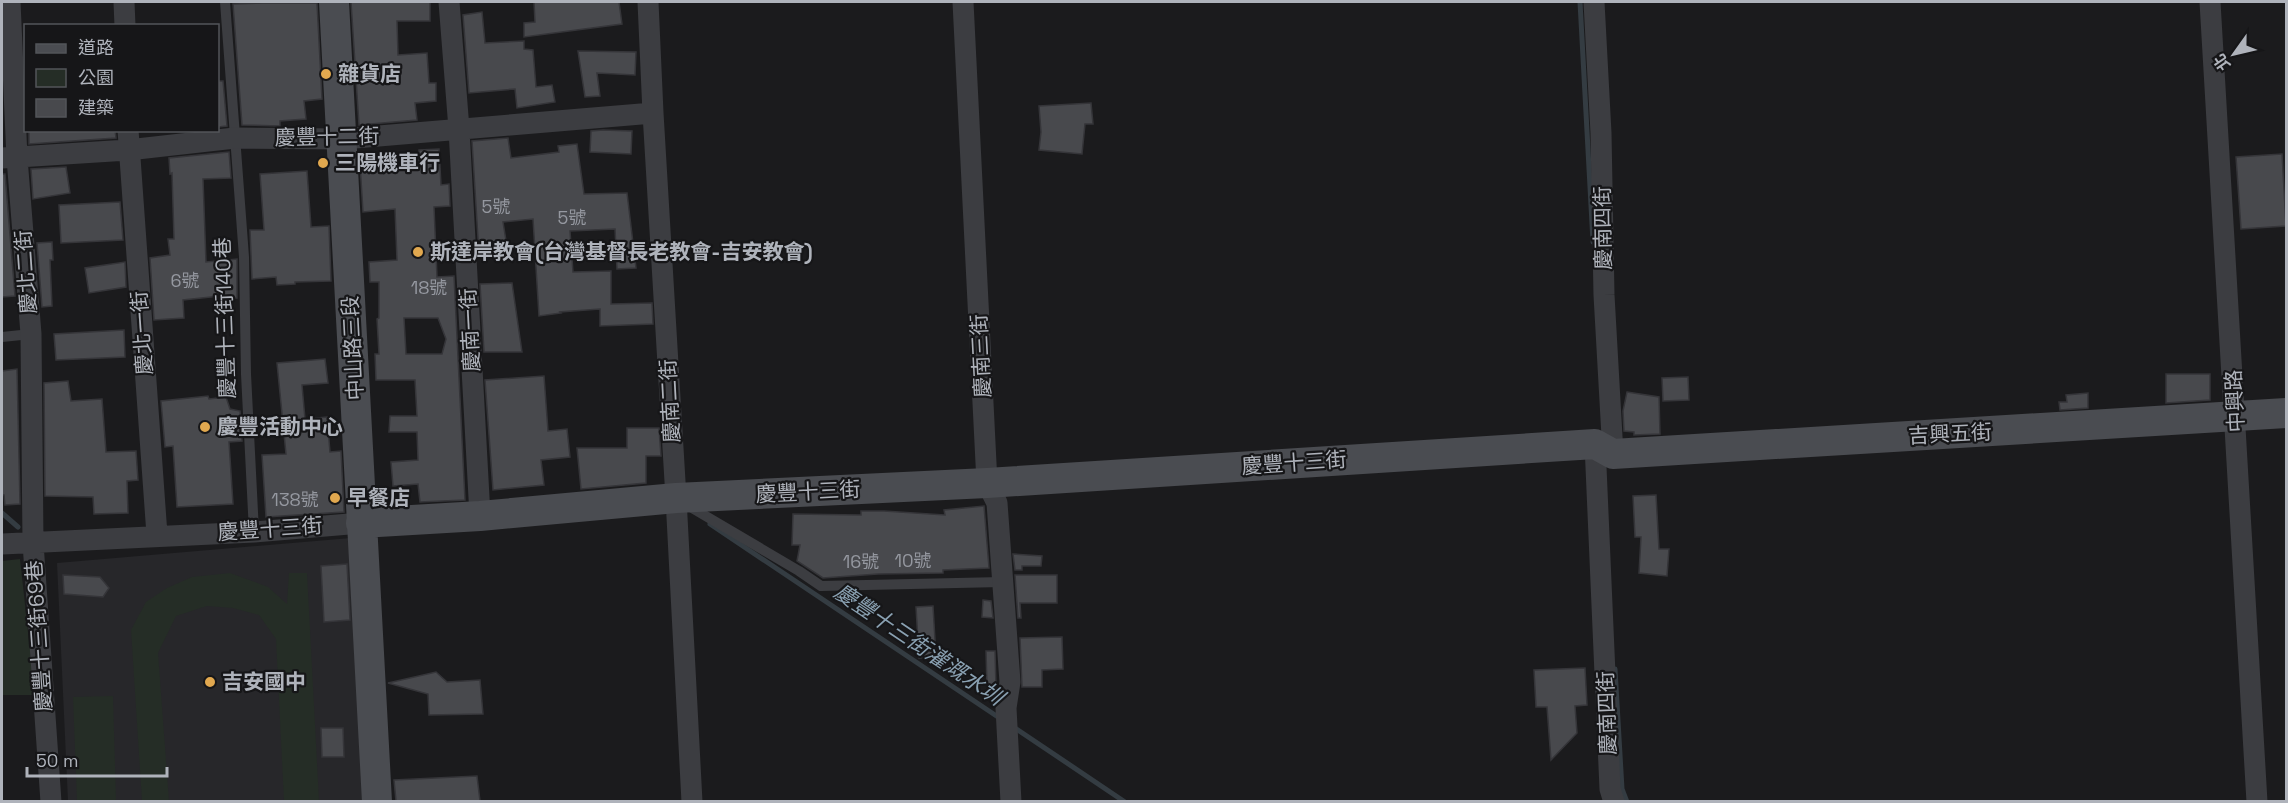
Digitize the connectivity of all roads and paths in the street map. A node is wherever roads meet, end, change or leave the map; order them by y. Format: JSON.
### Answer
{"nodes":[{"id":1,"x":10,"y":2,"type":"edge"},
{"id":2,"x":124,"y":2,"type":"edge"},
{"id":3,"x":225,"y":2,"type":"edge"},
{"id":4,"x":334,"y":2,"type":"edge"},
{"id":5,"x":449,"y":2,"type":"edge"},
{"id":6,"x":648,"y":2,"type":"edge"},
{"id":7,"x":963,"y":2,"type":"edge"},
{"id":8,"x":1594,"y":2,"type":"edge"},
{"id":9,"x":2210,"y":2,"type":"edge"},
{"id":10,"x":124,"y":24,"type":"edge"},
{"id":11,"x":653,"y":113,"type":"junction"},
{"id":12,"x":459,"y":129,"type":"junction"},
{"id":13,"x":235,"y":138,"type":"junction"},
{"id":14,"x":343,"y":139,"type":"junction"},
{"id":15,"x":128,"y":140,"type":"edge"},
{"id":16,"x":9,"y":158,"type":"edge"},
{"id":17,"x":31,"y":334,"type":"junction"},
{"id":18,"x":2,"y":338,"type":"edge"},
{"id":19,"x":2286,"y":413,"type":"edge"},
{"id":20,"x":2236,"y":417,"type":"junction"},
{"id":21,"x":1604,"y":449,"type":"junction"},
{"id":22,"x":987,"y":483,"type":"junction"},
{"id":23,"x":676,"y":498,"type":"junction"},
{"id":24,"x":480,"y":516,"type":"junction"},
{"id":25,"x":361,"y":523,"type":"junction"},
{"id":26,"x":254,"y":532,"type":"junction"},
{"id":27,"x":157,"y":535,"type":"junction"},
{"id":28,"x":33,"y":543,"type":"junction"},
{"id":29,"x":2,"y":544,"type":"edge"},
{"id":30,"x":1002,"y":582,"type":"junction"},
{"id":31,"x":51,"y":801,"type":"edge"},
{"id":32,"x":377,"y":801,"type":"edge"},
{"id":33,"x":692,"y":801,"type":"edge"},
{"id":34,"x":1011,"y":801,"type":"edge"},
{"id":35,"x":1614,"y":801,"type":"edge"},
{"id":36,"x":2257,"y":801,"type":"edge"}],
"edges":[{"from":1,"to":16,"type":"street","name":"慶北二街"},
{"from":2,"to":10,"type":"street"},
{"from":3,"to":13,"type":"lane","name":"慶豐十三街140巷"},
{"from":4,"to":14,"type":"street","name":"中山路三段"},
{"from":5,"to":12,"type":"street","name":"慶南一街"},
{"from":6,"to":11,"type":"street","name":"慶南二街"},
{"from":7,"to":22,"type":"street","name":"慶南三街"},
{"from":8,"to":21,"type":"street","name":"慶南四街"},
{"from":9,"to":20,"type":"street","name":"中興路"},
{"from":11,"to":12,"type":"street","name":"慶豐十二街"},
{"from":11,"to":23,"type":"street","name":"慶南二街"},
{"from":12,"to":14,"type":"street","name":"慶豐十二街"},
{"from":12,"to":24,"type":"street","name":"慶南一街"},
{"from":13,"to":14,"type":"street","name":"慶豐十二街"},
{"from":13,"to":15,"type":"street","name":"慶豐十二街"},
{"from":13,"to":26,"type":"lane","name":"慶豐十三街140巷"},
{"from":14,"to":25,"type":"street","name":"中山路三段"},
{"from":15,"to":16,"type":"street","name":"慶豐十二街"},
{"from":15,"to":27,"type":"street","name":"慶北一街"},
{"from":16,"to":17,"type":"street","name":"慶北二街"},
{"from":17,"to":18,"type":"lane"},
{"from":17,"to":28,"type":"street","name":"慶北二街"},
{"from":19,"to":20,"type":"street","name":"吉興五街"},
{"from":20,"to":21,"type":"street","name":"吉興五街"},
{"from":20,"to":36,"type":"street","name":"中興路"},
{"from":21,"to":22,"type":"street","name":"慶豐十三街"},
{"from":21,"to":35,"type":"street","name":"慶南四街"},
{"from":22,"to":23,"type":"street","name":"慶豐十三街"},
{"from":22,"to":30,"type":"street","name":"慶南三街"},
{"from":23,"to":24,"type":"street","name":"慶豐十三街"},
{"from":23,"to":30,"type":"lane"},
{"from":23,"to":33,"type":"street","name":"慶南二街"},
{"from":24,"to":25,"type":"street","name":"慶豐十三街"},
{"from":25,"to":26,"type":"street","name":"慶豐十三街"},
{"from":25,"to":32,"type":"street","name":"中山路三段"},
{"from":26,"to":27,"type":"street","name":"慶豐十三街"},
{"from":27,"to":28,"type":"street","name":"慶豐十三街"},
{"from":28,"to":29,"type":"street","name":"慶豐十三街"},
{"from":28,"to":31,"type":"street","name":"慶豐十三街69巷"},
{"from":30,"to":34,"type":"street","name":"慶南三街"}]}
